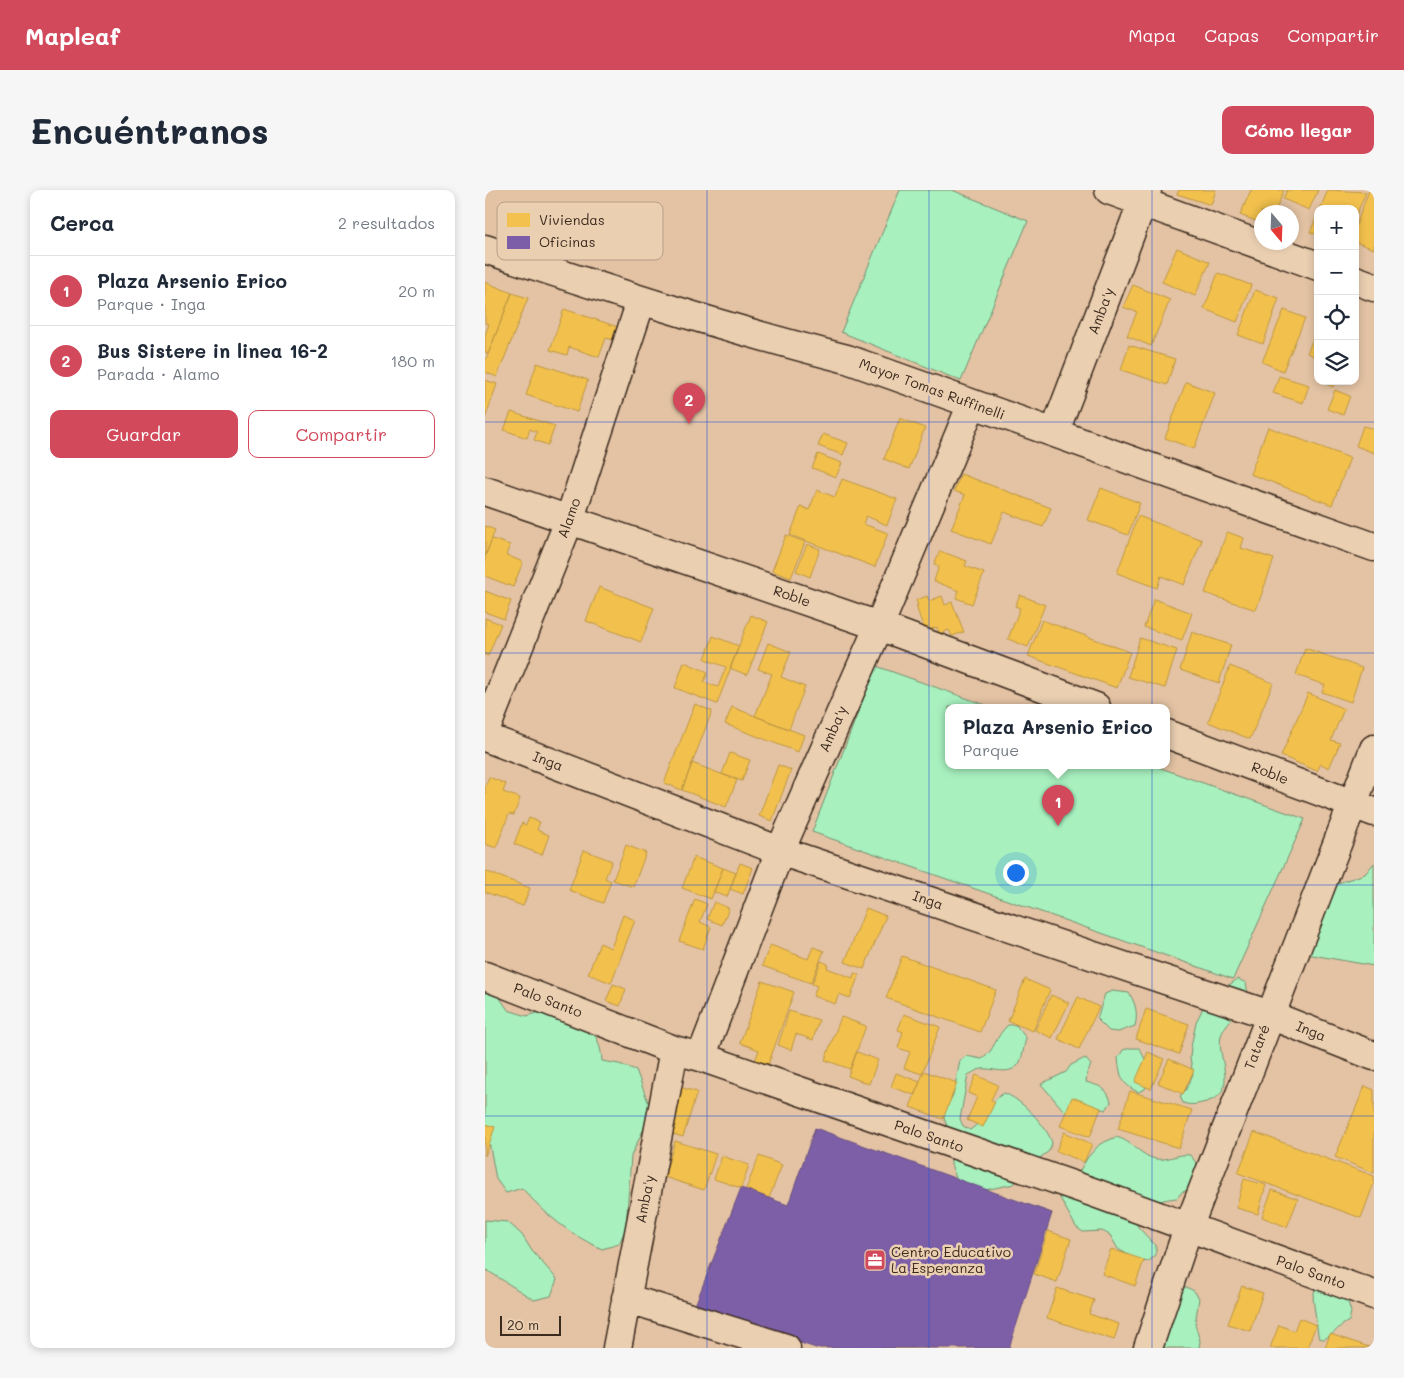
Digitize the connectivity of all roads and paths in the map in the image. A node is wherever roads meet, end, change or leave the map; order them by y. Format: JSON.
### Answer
{"nodes":[{"id":1,"x":1109,"y":190,"type":"edge"},
{"id":2,"x":1145,"y":196,"type":"edge"},
{"id":3,"x":485,"y":249,"type":"edge"},
{"id":4,"x":497,"y":253,"type":"edge"},
{"id":5,"x":518,"y":260,"type":"edge"},
{"id":6,"x":1314,"y":264,"type":"edge"},
{"id":7,"x":1359,"y":281,"type":"edge"},
{"id":8,"x":1374,"y":287,"type":"edge"},
{"id":9,"x":641,"y":301,"type":"junction"},
{"id":10,"x":972,"y":404,"type":"junction"},
{"id":11,"x":1055,"y":431,"type":"junction"},
{"id":12,"x":485,"y":491,"type":"edge"},
{"id":13,"x":569,"y":521,"type":"junction"},
{"id":14,"x":1374,"y":547,"type":"edge"},
{"id":15,"x":879,"y":626,"type":"junction"},
{"id":16,"x":1088,"y":704,"type":"edge"},
{"id":17,"x":485,"y":731,"type":"edge"},
{"id":18,"x":1170,"y":735,"type":"edge"},
{"id":19,"x":485,"y":737,"type":"edge"},
{"id":20,"x":1374,"y":749,"type":"edge"},
{"id":21,"x":1363,"y":807,"type":"edge"},
{"id":22,"x":780,"y":850,"type":"junction"},
{"id":23,"x":485,"y":976,"type":"edge"},
{"id":24,"x":1270,"y":1015,"type":"junction"},
{"id":25,"x":674,"y":1050,"type":"junction"},
{"id":26,"x":1374,"y":1056,"type":"edge"},
{"id":27,"x":701,"y":1057,"type":"junction"},
{"id":28,"x":1188,"y":1228,"type":"junction"},
{"id":29,"x":1374,"y":1296,"type":"edge"},
{"id":30,"x":626,"y":1298,"type":"junction"},
{"id":31,"x":617,"y":1348,"type":"edge"},
{"id":32,"x":786,"y":1348,"type":"edge"},
{"id":33,"x":1148,"y":1348,"type":"edge"}],
"edges":[{"from":1,"to":2,"type":"street"},
{"from":2,"to":6,"type":"street"},
{"from":2,"to":11,"type":"street","name":"Amba'y"},
{"from":3,"to":4,"type":"street","name":"Mayor Tomas Ruffinelli"},
{"from":5,"to":9,"type":"street","name":"Mayor Tomas Ruffinelli"},
{"from":7,"to":8,"type":"street"},
{"from":9,"to":10,"type":"street","name":"Mayor Tomas Ruffinelli"},
{"from":9,"to":13,"type":"street","name":"Alamo"},
{"from":10,"to":11,"type":"street","name":"Mayor Tomas Ruffinelli"},
{"from":10,"to":15,"type":"street","name":"Amba'y"},
{"from":11,"to":14,"type":"street","name":"Mayor Tomas Ruffinelli"},
{"from":12,"to":13,"type":"street","name":"Roble"},
{"from":13,"to":15,"type":"street","name":"Roble"},
{"from":13,"to":17,"type":"street","name":"Alamo"},
{"from":15,"to":16,"type":"street","name":"Roble"},
{"from":15,"to":22,"type":"street","name":"Amba'y"},
{"from":18,"to":21,"type":"street","name":"Roble"},
{"from":19,"to":22,"type":"street","name":"Inga"},
{"from":20,"to":21,"type":"street","name":"Tataré"},
{"from":21,"to":24,"type":"street","name":"Tataré"},
{"from":22,"to":24,"type":"street","name":"Inga"},
{"from":22,"to":27,"type":"street","name":"Amba'y"},
{"from":23,"to":25,"type":"street","name":"Palo Santo"},
{"from":24,"to":26,"type":"street","name":"Inga"},
{"from":24,"to":28,"type":"street","name":"Tataré"},
{"from":25,"to":27,"type":"street","name":"Palo Santo"},
{"from":25,"to":30,"type":"street","name":"Amba'y"},
{"from":27,"to":28,"type":"street","name":"Palo Santo"},
{"from":28,"to":29,"type":"street","name":"Palo Santo"},
{"from":28,"to":33,"type":"street","name":"Tataré"},
{"from":30,"to":31,"type":"street","name":"Amba'y"},
{"from":30,"to":32,"type":"street"}]}
